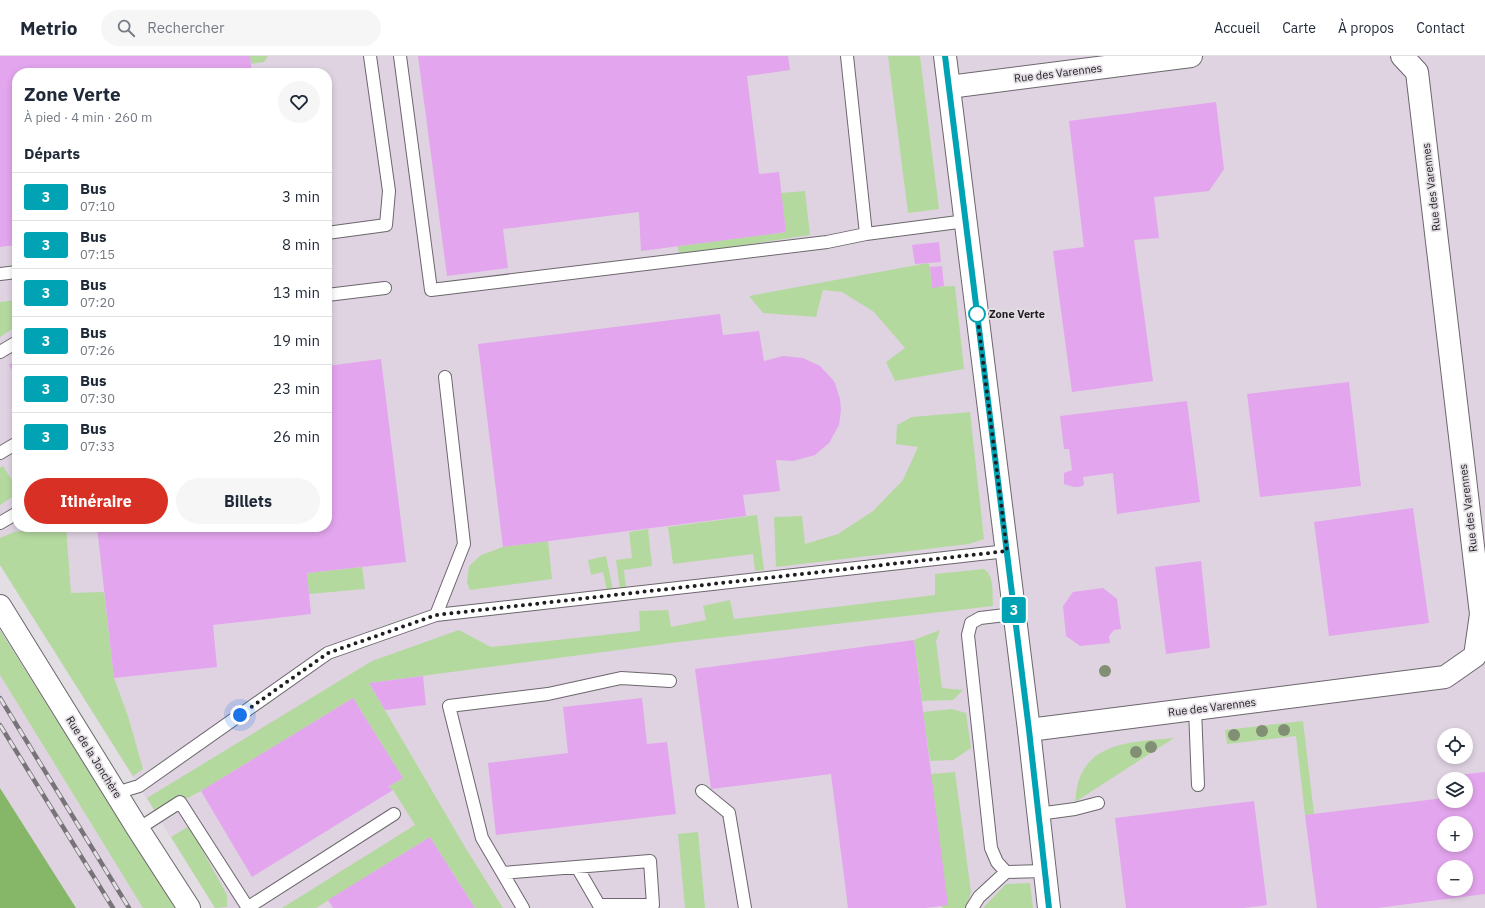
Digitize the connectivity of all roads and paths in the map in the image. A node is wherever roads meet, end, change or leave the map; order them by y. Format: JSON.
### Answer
{"nodes":[{"id":1,"x":370,"y":56,"type":"edge"},
{"id":2,"x":400,"y":56,"type":"edge"},
{"id":3,"x":848,"y":56,"type":"edge"},
{"id":4,"x":945,"y":56,"type":"edge"},
{"id":5,"x":1191,"y":56,"type":"edge"},
{"id":6,"x":1402,"y":56,"type":"edge"},
{"id":7,"x":949,"y":87,"type":"junction"},
{"id":8,"x":966,"y":221,"type":"junction"},
{"id":9,"x":332,"y":231,"type":"edge"},
{"id":10,"x":866,"y":234,"type":"junction"},
{"id":11,"x":12,"y":273,"type":"edge"},
{"id":12,"x":0,"y":274,"type":"edge"},
{"id":13,"x":385,"y":288,"type":"dead end"},
{"id":14,"x":332,"y":294,"type":"edge"},
{"id":15,"x":12,"y":345,"type":"edge"},
{"id":16,"x":0,"y":352,"type":"edge"},
{"id":17,"x":445,"y":377,"type":"dead end"},
{"id":18,"x":12,"y":446,"type":"edge"},
{"id":19,"x":0,"y":453,"type":"edge"},
{"id":20,"x":12,"y":516,"type":"edge"},
{"id":21,"x":0,"y":523,"type":"edge"},
{"id":22,"x":1007,"y":551,"type":"junction"},
{"id":23,"x":0,"y":606,"type":"edge"},
{"id":24,"x":1014,"y":614,"type":"junction"},
{"id":25,"x":436,"y":615,"type":"junction"},
{"id":26,"x":1481,"y":637,"type":"edge"},
{"id":27,"x":670,"y":681,"type":"dead end"},
{"id":28,"x":1195,"y":709,"type":"junction"},
{"id":29,"x":1029,"y":730,"type":"junction"},
{"id":30,"x":1198,"y":786,"type":"dead end"},
{"id":31,"x":702,"y":791,"type":"dead end"},
{"id":32,"x":116,"y":794,"type":"junction"},
{"id":33,"x":1098,"y":803,"type":"dead end"},
{"id":34,"x":394,"y":814,"type":"dead end"},
{"id":35,"x":1038,"y":814,"type":"junction"},
{"id":36,"x":138,"y":829,"type":"junction"},
{"id":37,"x":577,"y":867,"type":"junction"},
{"id":38,"x":1045,"y":871,"type":"junction"},
{"id":39,"x":1006,"y":872,"type":"junction"},
{"id":40,"x":502,"y":873,"type":"junction"},
{"id":41,"x":189,"y":908,"type":"edge"},
{"id":42,"x":247,"y":908,"type":"edge"},
{"id":43,"x":523,"y":908,"type":"edge"},
{"id":44,"x":745,"y":908,"type":"edge"},
{"id":45,"x":972,"y":908,"type":"edge"},
{"id":46,"x":1049,"y":908,"type":"edge"}],
"edges":[{"from":1,"to":9,"type":"lane"},
{"from":2,"to":10,"type":"lane"},
{"from":3,"to":10,"type":"lane"},
{"from":4,"to":7,"type":"street"},
{"from":5,"to":7,"type":"street","name":"Rue des Varennes"},
{"from":6,"to":26,"type":"street","name":"Rue des Varennes"},
{"from":7,"to":8,"type":"street"},
{"from":8,"to":10,"type":"lane"},
{"from":8,"to":22,"type":"street"},
{"from":11,"to":12,"type":"lane"},
{"from":13,"to":14,"type":"lane"},
{"from":15,"to":16,"type":"lane"},
{"from":17,"to":25,"type":"lane"},
{"from":18,"to":19,"type":"lane"},
{"from":20,"to":21,"type":"lane"},
{"from":22,"to":24,"type":"street"},
{"from":22,"to":25,"type":"lane"},
{"from":23,"to":32,"type":"street","name":"Rue de la Jonchère"},
{"from":24,"to":29,"type":"street"},
{"from":24,"to":39,"type":"lane"},
{"from":25,"to":32,"type":"lane"},
{"from":26,"to":28,"type":"street","name":"Rue des Varennes"},
{"from":27,"to":40,"type":"lane"},
{"from":28,"to":29,"type":"street","name":"Rue des Varennes"},
{"from":28,"to":30,"type":"lane"},
{"from":29,"to":35,"type":"street"},
{"from":31,"to":44,"type":"lane"},
{"from":32,"to":36,"type":"street","name":"Rue de la Jonchère"},
{"from":33,"to":35,"type":"lane"},
{"from":34,"to":42,"type":"lane"},
{"from":35,"to":38,"type":"street"},
{"from":36,"to":41,"type":"street","name":"Rue de la Jonchère"},
{"from":36,"to":42,"type":"lane"},
{"from":37,"to":37,"type":"lane"},
{"from":37,"to":40,"type":"lane"},
{"from":38,"to":39,"type":"lane"},
{"from":38,"to":46,"type":"street"},
{"from":39,"to":45,"type":"lane"},
{"from":40,"to":43,"type":"lane"}]}
